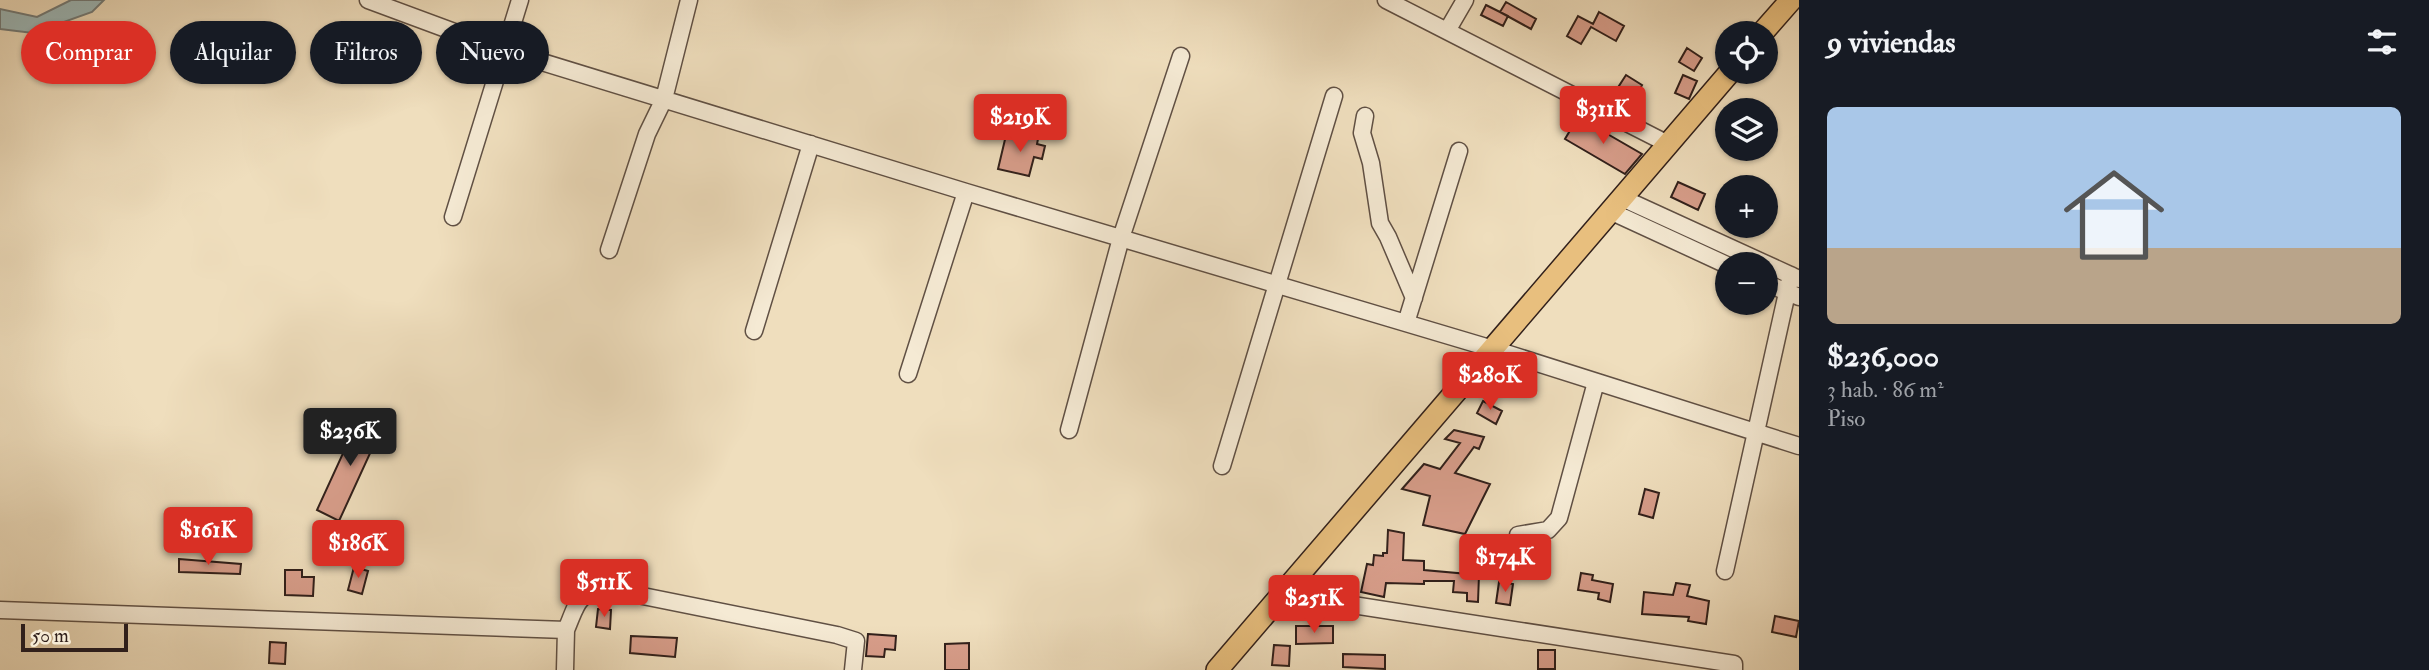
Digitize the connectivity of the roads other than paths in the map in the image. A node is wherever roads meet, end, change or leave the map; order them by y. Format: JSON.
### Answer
{"nodes":[{"id":1,"x":368,"y":0,"type":"edge"},
{"id":2,"x":520,"y":0,"type":"edge"},
{"id":3,"x":689,"y":0,"type":"edge"},
{"id":4,"x":1386,"y":0,"type":"edge"},
{"id":5,"x":1465,"y":0,"type":"edge"},
{"id":6,"x":1791,"y":0,"type":"edge"},
{"id":7,"x":513,"y":21,"type":"edge"},
{"id":8,"x":1773,"y":21,"type":"edge"},
{"id":9,"x":436,"y":25,"type":"edge"},
{"id":10,"x":1447,"y":31,"type":"junction"},
{"id":11,"x":1181,"y":56,"type":"dead end"},
{"id":12,"x":549,"y":64,"type":"edge"},
{"id":13,"x":493,"y":84,"type":"edge"},
{"id":14,"x":1720,"y":84,"type":"edge"},
{"id":15,"x":1334,"y":96,"type":"dead end"},
{"id":16,"x":664,"y":99,"type":"junction"},
{"id":17,"x":1365,"y":117,"type":"dead end"},
{"id":18,"x":811,"y":144,"type":"junction"},
{"id":19,"x":1668,"y":144,"type":"junction"},
{"id":20,"x":1459,"y":151,"type":"dead end"},
{"id":21,"x":965,"y":192,"type":"junction"},
{"id":22,"x":1616,"y":204,"type":"junction"},
{"id":23,"x":453,"y":218,"type":"dead end"},
{"id":24,"x":1121,"y":238,"type":"junction"},
{"id":25,"x":609,"y":250,"type":"dead end"},
{"id":26,"x":1715,"y":258,"type":"edge"},
{"id":27,"x":1795,"y":277,"type":"edge"},
{"id":28,"x":1275,"y":284,"type":"junction"},
{"id":29,"x":1793,"y":295,"type":"edge"},
{"id":30,"x":1414,"y":298,"type":"junction"},
{"id":31,"x":1406,"y":323,"type":"junction"},
{"id":32,"x":754,"y":331,"type":"dead end"},
{"id":33,"x":1493,"y":349,"type":"junction"},
{"id":34,"x":908,"y":374,"type":"dead end"},
{"id":35,"x":1596,"y":382,"type":"junction"},
{"id":36,"x":1069,"y":430,"type":"dead end"},
{"id":37,"x":1756,"y":432,"type":"junction"},
{"id":38,"x":1799,"y":446,"type":"edge"},
{"id":39,"x":1222,"y":466,"type":"dead end"},
{"id":40,"x":1518,"y":535,"type":"dead end"},
{"id":41,"x":1724,"y":572,"type":"dead end"},
{"id":42,"x":1282,"y":594,"type":"junction"},
{"id":43,"x":0,"y":610,"type":"edge"},
{"id":44,"x":566,"y":630,"type":"junction"},
{"id":45,"x":565,"y":670,"type":"edge"},
{"id":46,"x":853,"y":670,"type":"edge"},
{"id":47,"x":1217,"y":670,"type":"edge"},
{"id":48,"x":1734,"y":670,"type":"edge"}],
"edges":[{"from":1,"to":9,"type":"street"},
{"from":2,"to":7,"type":"street"},
{"from":3,"to":16,"type":"street"},
{"from":4,"to":10,"type":"street"},
{"from":5,"to":10,"type":"street"},
{"from":6,"to":8,"type":"main road"},
{"from":10,"to":19,"type":"street"},
{"from":11,"to":24,"type":"street"},
{"from":12,"to":16,"type":"street"},
{"from":13,"to":23,"type":"street"},
{"from":14,"to":19,"type":"main road"},
{"from":15,"to":28,"type":"street"},
{"from":16,"to":18,"type":"street"},
{"from":16,"to":25,"type":"street"},
{"from":17,"to":30,"type":"street"},
{"from":18,"to":21,"type":"street"},
{"from":18,"to":32,"type":"street"},
{"from":19,"to":22,"type":"main road"},
{"from":20,"to":30,"type":"street"},
{"from":21,"to":24,"type":"street"},
{"from":21,"to":34,"type":"street"},
{"from":22,"to":26,"type":"street"},
{"from":22,"to":27,"type":"street"},
{"from":22,"to":33,"type":"main road"},
{"from":24,"to":28,"type":"street"},
{"from":24,"to":36,"type":"street"},
{"from":27,"to":29,"type":"street"},
{"from":28,"to":31,"type":"street"},
{"from":28,"to":39,"type":"street"},
{"from":29,"to":37,"type":"street"},
{"from":30,"to":31,"type":"street"},
{"from":31,"to":33,"type":"street"},
{"from":33,"to":35,"type":"street"},
{"from":33,"to":42,"type":"main road"},
{"from":35,"to":37,"type":"street"},
{"from":35,"to":40,"type":"street"},
{"from":37,"to":38,"type":"street"},
{"from":37,"to":41,"type":"street"},
{"from":42,"to":47,"type":"main road"},
{"from":42,"to":48,"type":"street"},
{"from":43,"to":44,"type":"street"},
{"from":44,"to":45,"type":"street"},
{"from":44,"to":46,"type":"street"}]}
